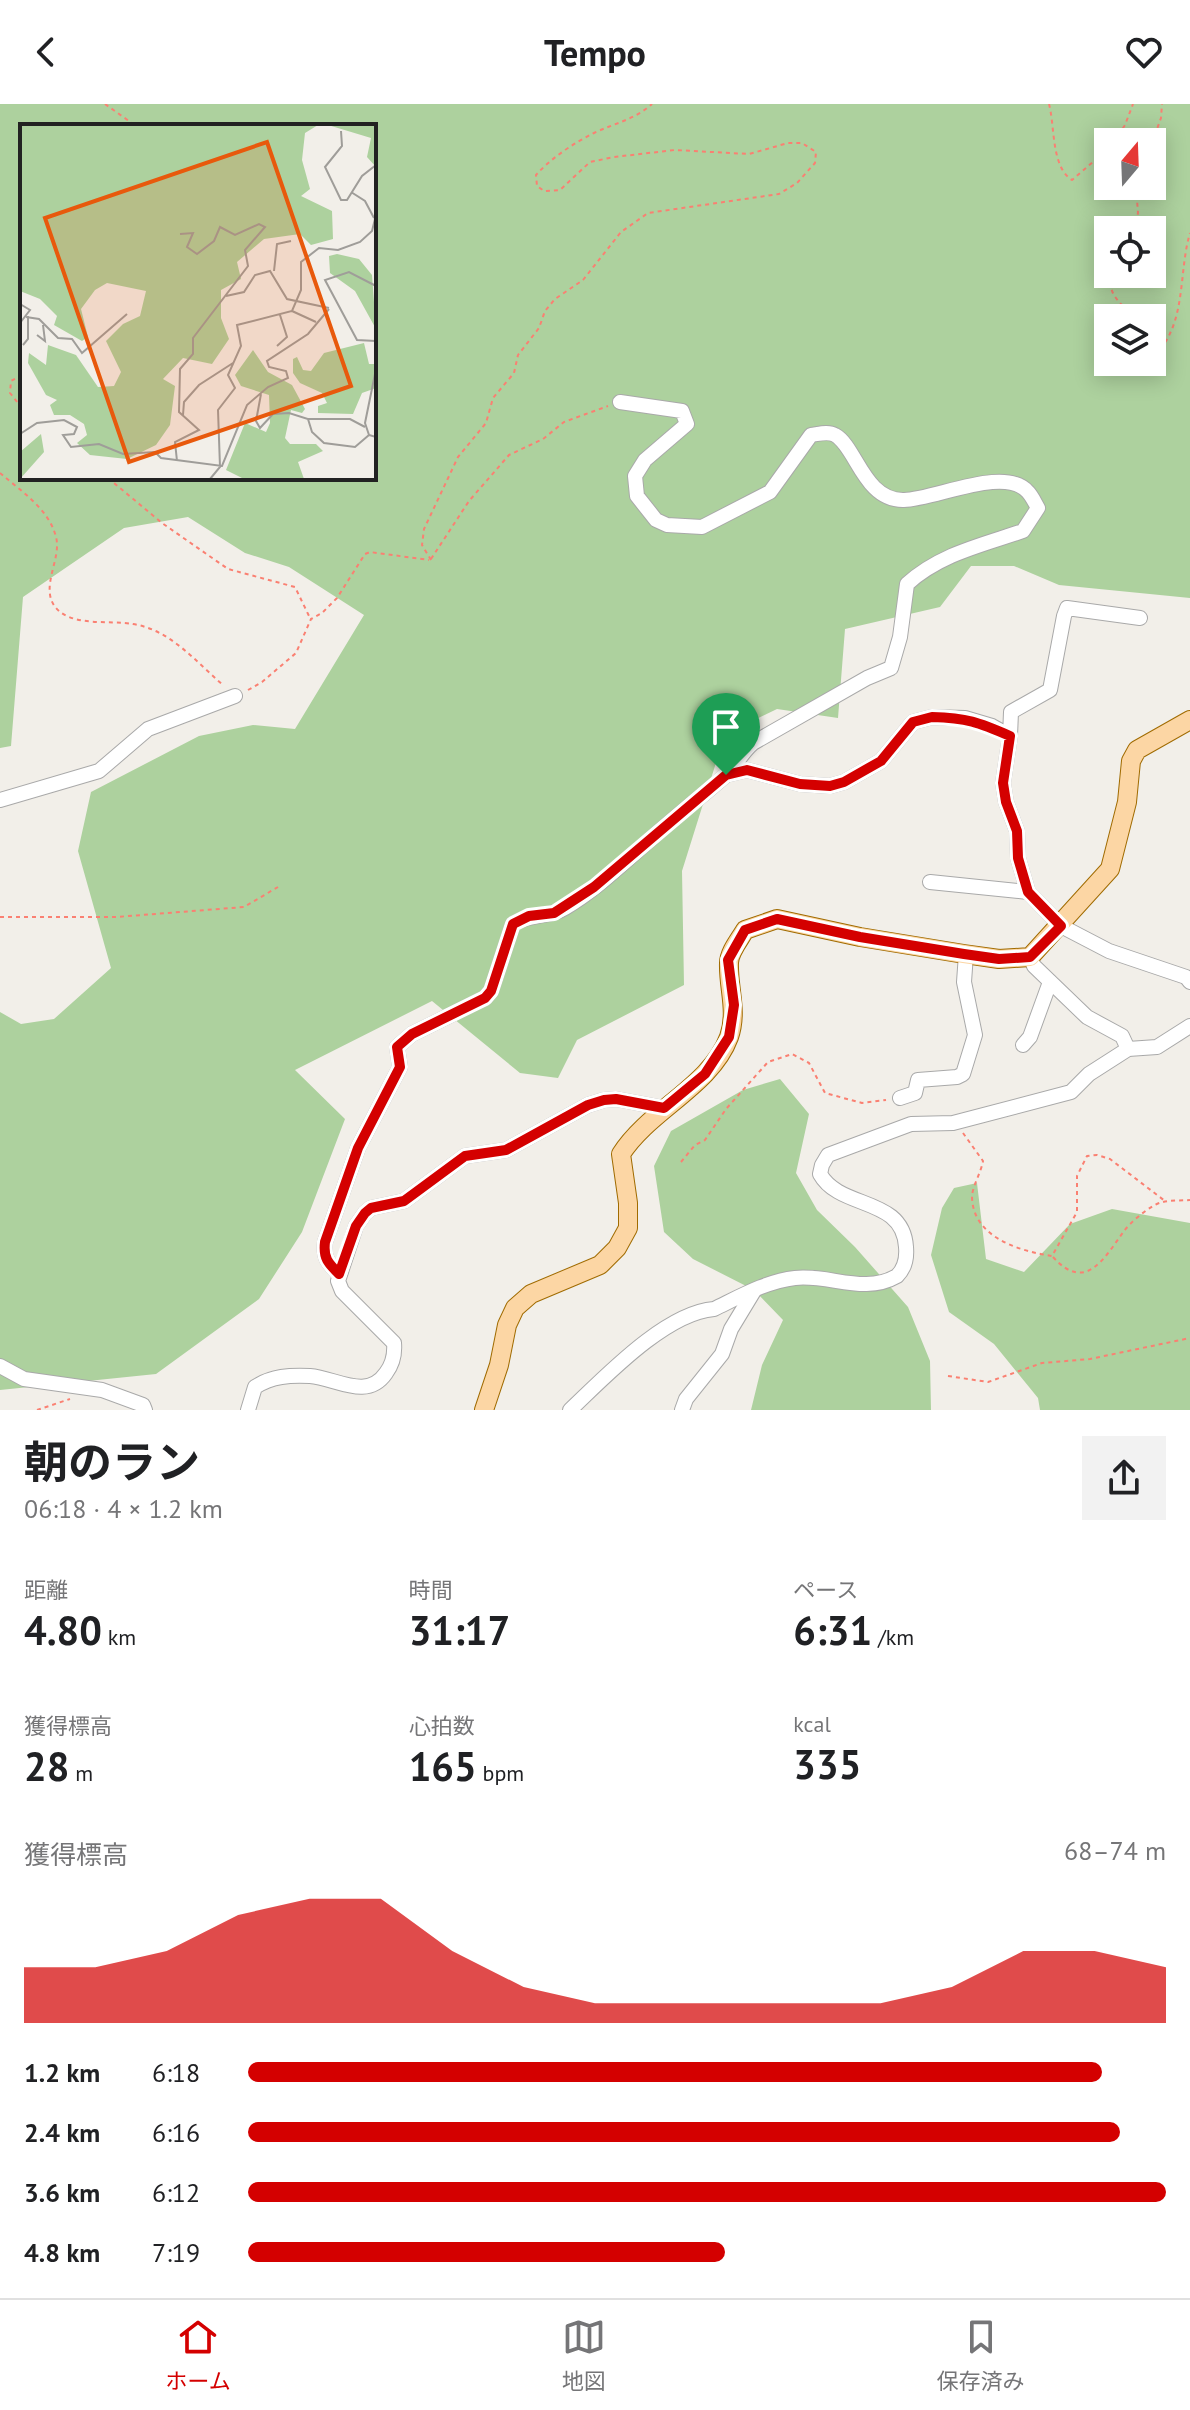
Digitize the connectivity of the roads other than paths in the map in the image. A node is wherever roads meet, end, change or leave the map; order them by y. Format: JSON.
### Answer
{"nodes":[{"id":1,"x":620,"y":402,"type":"road end"},
{"id":2,"x":1140,"y":618,"type":"dead end"},
{"id":3,"x":235,"y":696,"type":"road end"},
{"id":4,"x":1190,"y":720,"type":"edge"},
{"id":5,"x":1010,"y":736,"type":"junction"},
{"id":6,"x":726,"y":775,"type":"junction"},
{"id":7,"x":0,"y":800,"type":"edge"},
{"id":8,"x":930,"y":882,"type":"dead end"},
{"id":9,"x":1028,"y":892,"type":"junction"},
{"id":10,"x":1061,"y":926,"type":"junction"},
{"id":11,"x":966,"y":954,"type":"junction"},
{"id":12,"x":1030,"y":957,"type":"junction"},
{"id":13,"x":1050,"y":982,"type":"junction"},
{"id":14,"x":1190,"y":982,"type":"edge"},
{"id":15,"x":1190,"y":1026,"type":"edge"},
{"id":16,"x":1023,"y":1045,"type":"dead end"},
{"id":17,"x":1128,"y":1049,"type":"junction"},
{"id":18,"x":900,"y":1098,"type":"road end"},
{"id":19,"x":664,"y":1108,"type":"junction"},
{"id":20,"x":339,"y":1274,"type":"junction"},
{"id":21,"x":754,"y":1290,"type":"junction"},
{"id":22,"x":0,"y":1366,"type":"edge"},
{"id":23,"x":145,"y":1410,"type":"edge"},
{"id":24,"x":248,"y":1410,"type":"edge"},
{"id":25,"x":484,"y":1410,"type":"edge"},
{"id":26,"x":570,"y":1410,"type":"edge"},
{"id":27,"x":682,"y":1410,"type":"edge"}],
"edges":[{"from":1,"to":6,"type":"street"},
{"from":2,"to":5,"type":"street"},
{"from":3,"to":7,"type":"street"},
{"from":4,"to":10,"type":"main road"},
{"from":5,"to":6,"type":"street"},
{"from":5,"to":9,"type":"street"},
{"from":6,"to":20,"type":"street"},
{"from":8,"to":9,"type":"street"},
{"from":9,"to":10,"type":"street"},
{"from":10,"to":12,"type":"main road"},
{"from":10,"to":14,"type":"street"},
{"from":11,"to":12,"type":"main road"},
{"from":11,"to":18,"type":"street"},
{"from":11,"to":19,"type":"main road"},
{"from":12,"to":13,"type":"street"},
{"from":13,"to":16,"type":"street"},
{"from":13,"to":17,"type":"street"},
{"from":15,"to":17,"type":"street"},
{"from":17,"to":21,"type":"street"},
{"from":19,"to":20,"type":"street"},
{"from":19,"to":25,"type":"main road"},
{"from":20,"to":24,"type":"street"},
{"from":21,"to":26,"type":"street"},
{"from":21,"to":27,"type":"street"},
{"from":22,"to":23,"type":"street"}]}
